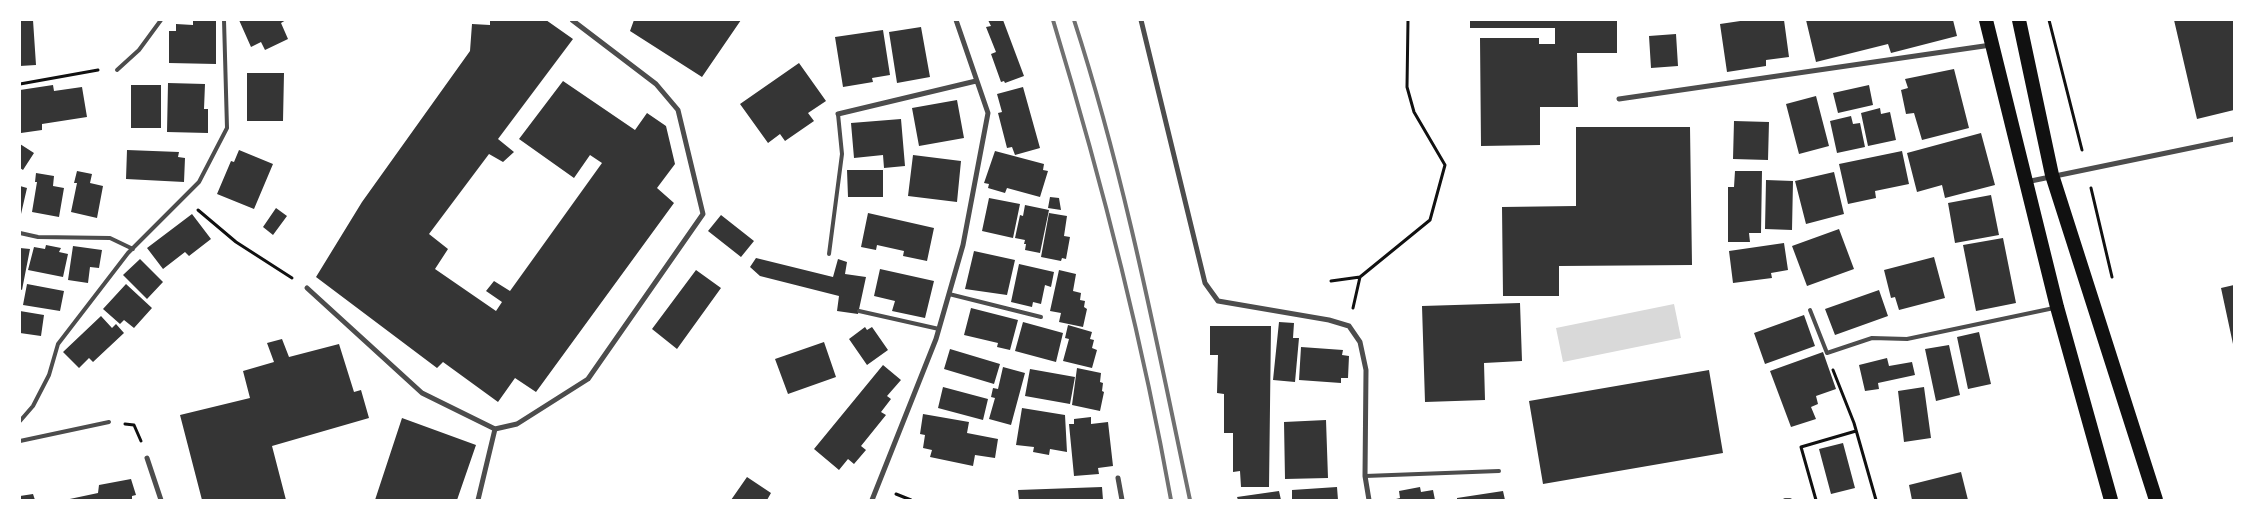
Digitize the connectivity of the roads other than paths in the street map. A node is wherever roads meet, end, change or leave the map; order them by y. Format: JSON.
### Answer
{"nodes":[{"id":1,"x":161,"y":20,"type":"edge"},
{"id":2,"x":224,"y":20,"type":"edge"},
{"id":3,"x":572,"y":20,"type":"edge"},
{"id":4,"x":956,"y":20,"type":"edge"},
{"id":5,"x":1141,"y":20,"type":"edge"},
{"id":6,"x":1986,"y":20,"type":"edge"},
{"id":7,"x":2019,"y":20,"type":"edge"},
{"id":8,"x":1992,"y":45,"type":"junction"},
{"id":9,"x":118,"y":70,"type":"dead end"},
{"id":10,"x":976,"y":81,"type":"junction"},
{"id":11,"x":1619,"y":99,"type":"dead end"},
{"id":12,"x":838,"y":114,"type":"joint"},
{"id":13,"x":2234,"y":139,"type":"edge"},
{"id":14,"x":2052,"y":175,"type":"junction"},
{"id":15,"x":2024,"y":182,"type":"junction"},
{"id":16,"x":20,"y":233,"type":"edge"},
{"id":17,"x":133,"y":249,"type":"junction"},
{"id":18,"x":829,"y":254,"type":"dead end"},
{"id":19,"x":307,"y":288,"type":"road end"},
{"id":20,"x":949,"y":294,"type":"junction"},
{"id":21,"x":2056,"y":307,"type":"junction"},
{"id":22,"x":1810,"y":310,"type":"dead end"},
{"id":23,"x":858,"y":311,"type":"dead end"},
{"id":24,"x":1041,"y":317,"type":"dead end"},
{"id":25,"x":939,"y":329,"type":"junction"},
{"id":26,"x":20,"y":421,"type":"edge"},
{"id":27,"x":109,"y":422,"type":"road end"},
{"id":28,"x":495,"y":429,"type":"junction"},
{"id":29,"x":20,"y":441,"type":"edge"},
{"id":30,"x":147,"y":458,"type":"road end"},
{"id":31,"x":1498,"y":471,"type":"dead end"},
{"id":32,"x":1365,"y":476,"type":"junction"},
{"id":33,"x":1118,"y":478,"type":"dead end"},
{"id":34,"x":161,"y":500,"type":"edge"},
{"id":35,"x":478,"y":500,"type":"edge"},
{"id":36,"x":872,"y":500,"type":"edge"},
{"id":37,"x":1122,"y":500,"type":"edge"},
{"id":38,"x":1369,"y":500,"type":"edge"},
{"id":39,"x":1785,"y":500,"type":"edge"},
{"id":40,"x":1790,"y":500,"type":"edge"},
{"id":41,"x":2111,"y":500,"type":"edge"},
{"id":42,"x":2156,"y":500,"type":"edge"}],
"edges":[{"from":1,"to":9,"type":"lane"},
{"from":2,"to":17,"type":"lane"},
{"from":3,"to":28,"type":"street"},
{"from":4,"to":10,"type":"street"},
{"from":5,"to":32,"type":"street"},
{"from":6,"to":8,"type":"highway"},
{"from":7,"to":14,"type":"highway"},
{"from":8,"to":11,"type":"street"},
{"from":8,"to":15,"type":"highway"},
{"from":10,"to":12,"type":"street"},
{"from":10,"to":20,"type":"street"},
{"from":12,"to":18,"type":"lane"},
{"from":13,"to":14,"type":"street"},
{"from":14,"to":15,"type":"street"},
{"from":14,"to":42,"type":"highway"},
{"from":15,"to":21,"type":"highway"},
{"from":16,"to":17,"type":"lane"},
{"from":17,"to":26,"type":"lane"},
{"from":19,"to":28,"type":"street"},
{"from":20,"to":24,"type":"lane"},
{"from":20,"to":25,"type":"street"},
{"from":21,"to":22,"type":"lane"},
{"from":21,"to":41,"type":"highway"},
{"from":23,"to":25,"type":"lane"},
{"from":25,"to":36,"type":"street"},
{"from":27,"to":29,"type":"lane"},
{"from":28,"to":35,"type":"street"},
{"from":30,"to":34,"type":"street"},
{"from":31,"to":32,"type":"lane"},
{"from":32,"to":38,"type":"street"},
{"from":33,"to":37,"type":"street"},
{"from":39,"to":40,"type":"lane"}]}
